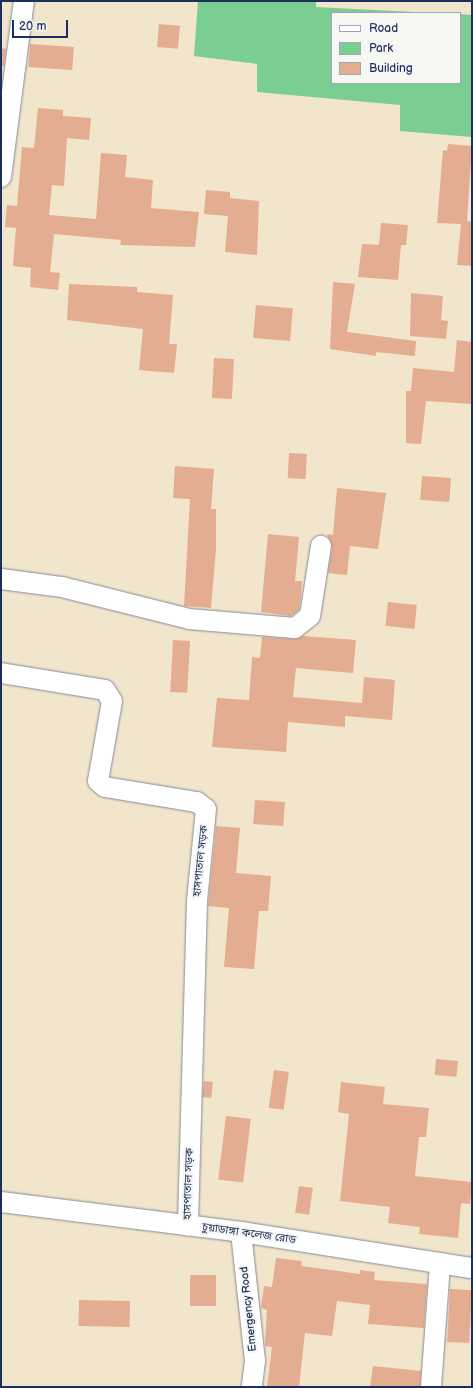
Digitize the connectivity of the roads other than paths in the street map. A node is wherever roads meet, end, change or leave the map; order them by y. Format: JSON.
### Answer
{"nodes":[{"id":1,"x":24,"y":1,"type":"edge"},
{"id":2,"x":1,"y":178,"type":"edge"},
{"id":3,"x":321,"y":546,"type":"dead end"},
{"id":4,"x":1,"y":579,"type":"edge"},
{"id":5,"x":1,"y":673,"type":"edge"},
{"id":6,"x":1,"y":1202,"type":"edge"},
{"id":7,"x":188,"y":1226,"type":"junction"},
{"id":8,"x":240,"y":1232,"type":"junction"},
{"id":9,"x":440,"y":1263,"type":"junction"},
{"id":10,"x":472,"y":1268,"type":"edge"},
{"id":11,"x":252,"y":1387,"type":"edge"},
{"id":12,"x":431,"y":1387,"type":"edge"}],
"edges":[{"from":1,"to":2,"type":"street"},
{"from":3,"to":4,"type":"street"},
{"from":5,"to":7,"type":"street","name":"হাসপাতাল সড়ক"},
{"from":6,"to":7,"type":"street","name":"চুয়াডাঙ্গা কলেজ রোড"},
{"from":7,"to":8,"type":"street","name":"চুয়াডাঙ্গা কলেজ রোড"},
{"from":8,"to":9,"type":"street","name":"চুয়াডাঙ্গা কলেজ রোড"},
{"from":8,"to":11,"type":"street","name":"Emergency Road"},
{"from":9,"to":10,"type":"street","name":"চুয়াডাঙ্গা কলেজ রোড"},
{"from":9,"to":12,"type":"street"}]}
